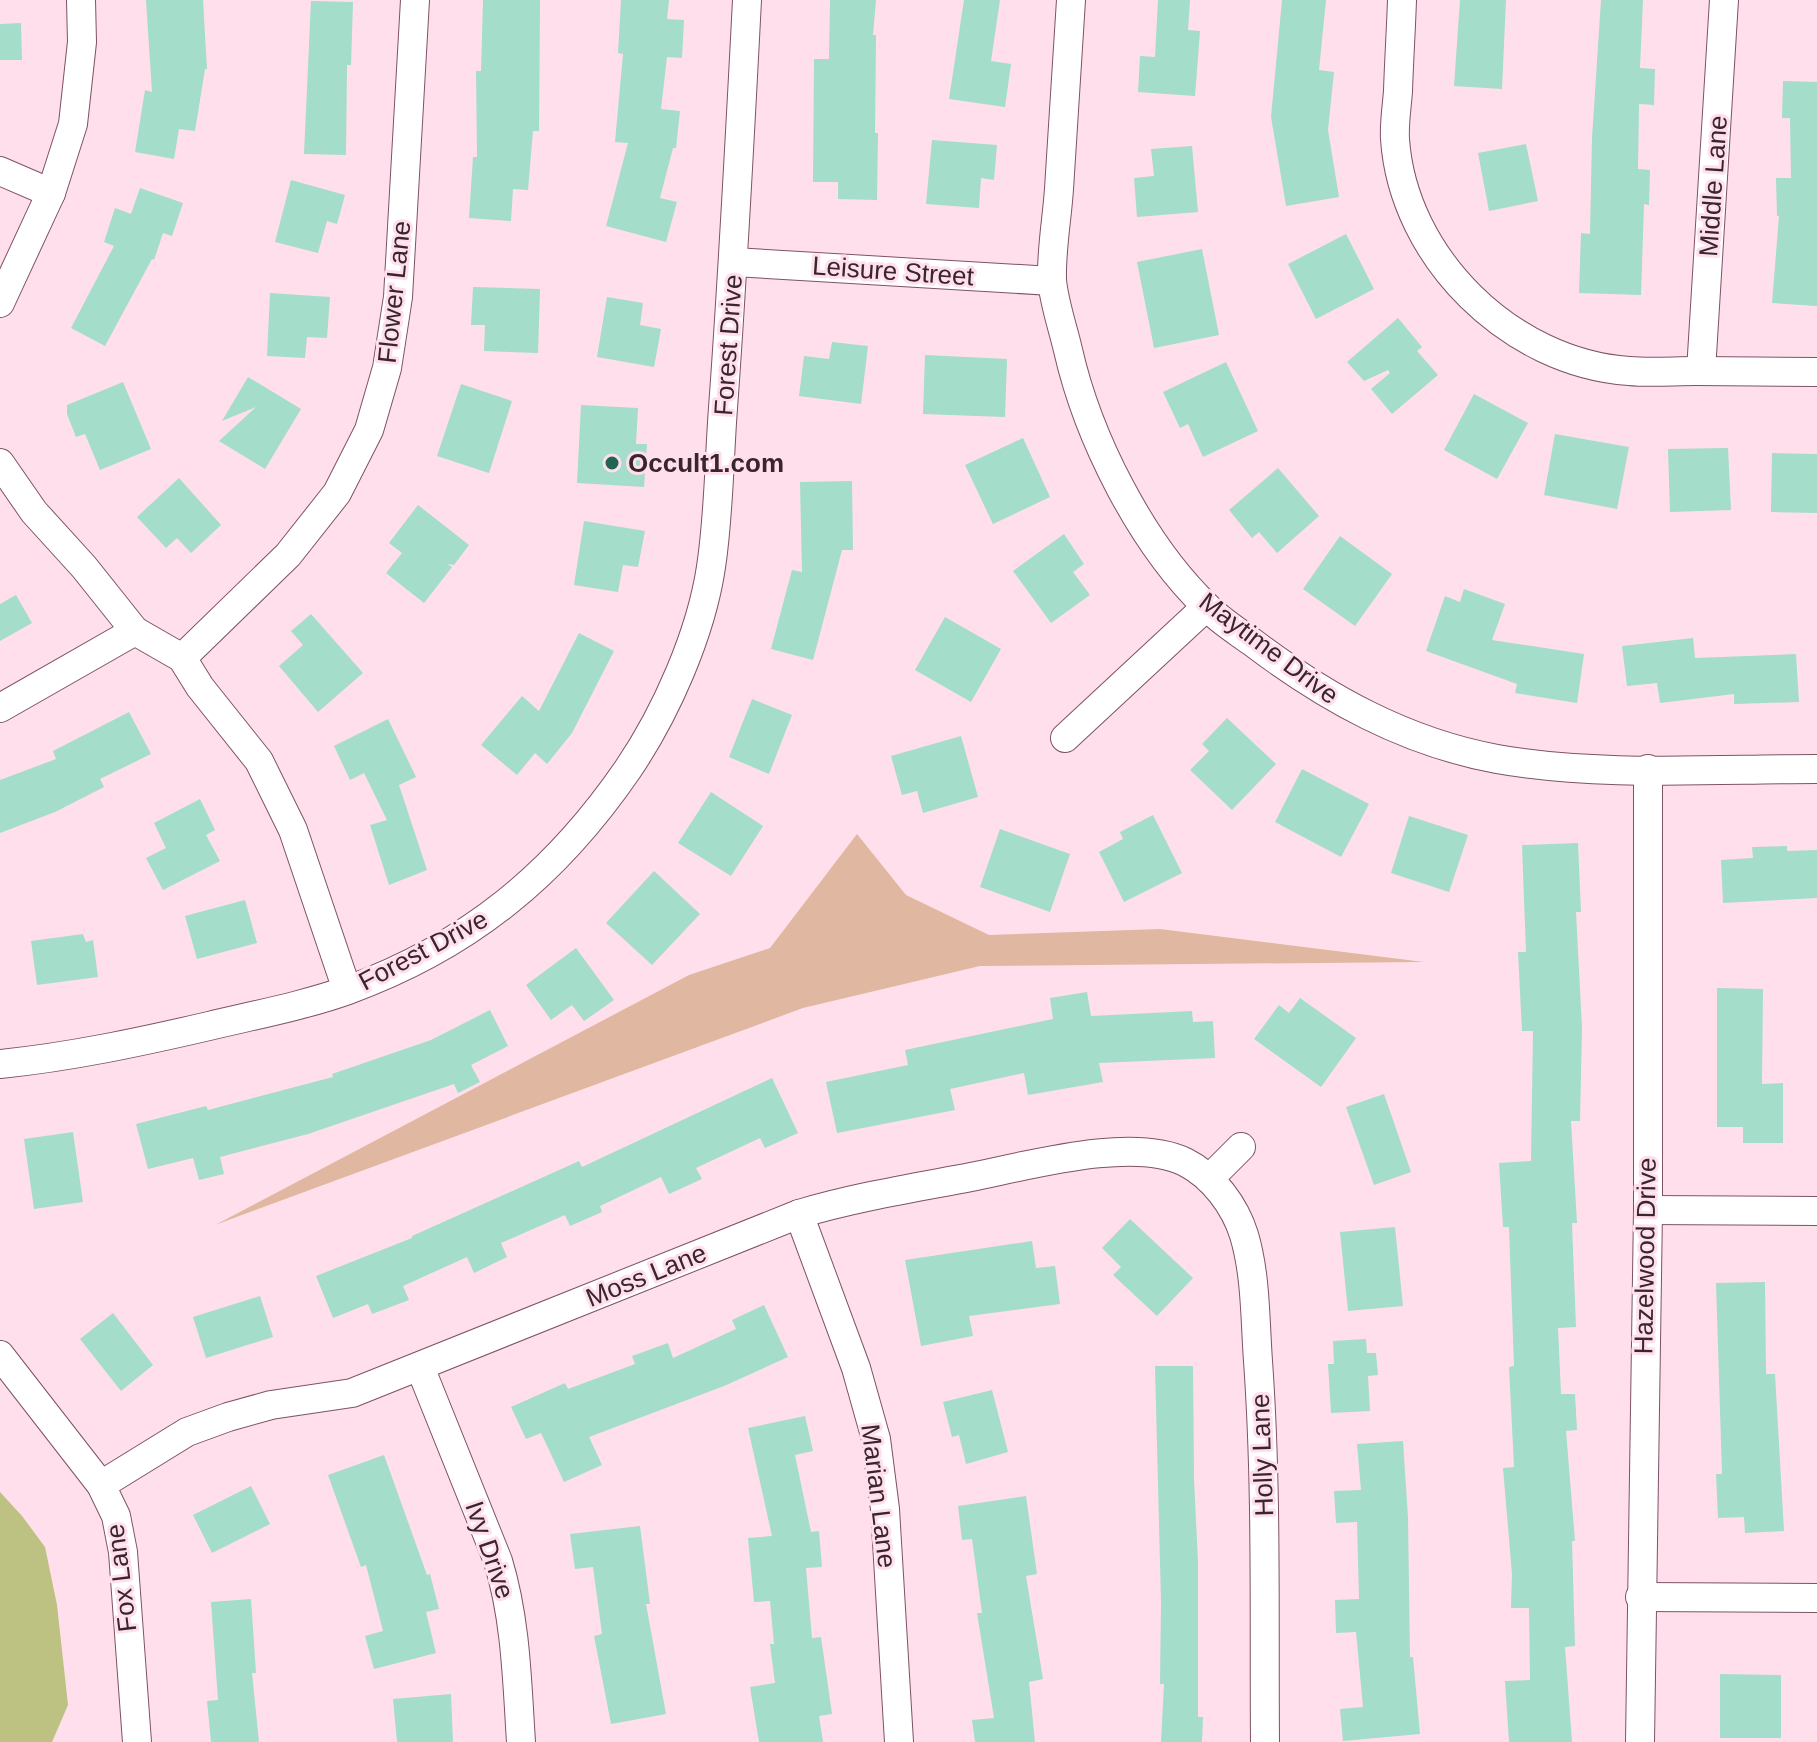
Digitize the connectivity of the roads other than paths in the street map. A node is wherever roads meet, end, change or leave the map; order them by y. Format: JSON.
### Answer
{"nodes":[{"id":1,"x":81,"y":0,"type":"edge"},
{"id":2,"x":415,"y":0,"type":"edge"},
{"id":3,"x":747,"y":0,"type":"edge"},
{"id":4,"x":1071,"y":0,"type":"edge"},
{"id":5,"x":1402,"y":0,"type":"edge"},
{"id":6,"x":1724,"y":0,"type":"edge"},
{"id":7,"x":0,"y":171,"type":"edge"},
{"id":8,"x":51,"y":193,"type":"junction"},
{"id":9,"x":734,"y":262,"type":"junction"},
{"id":10,"x":1052,"y":281,"type":"junction"},
{"id":11,"x":0,"y":303,"type":"edge"},
{"id":12,"x":1701,"y":371,"type":"junction"},
{"id":13,"x":1817,"y":372,"type":"edge"},
{"id":14,"x":0,"y":463,"type":"edge"},
{"id":15,"x":1206,"y":607,"type":"junction"},
{"id":16,"x":135,"y":631,"type":"junction"},
{"id":17,"x":182,"y":658,"type":"junction"},
{"id":18,"x":0,"y":708,"type":"edge"},
{"id":19,"x":1065,"y":738,"type":"dead end"},
{"id":20,"x":1648,"y":769,"type":"junction"},
{"id":21,"x":1817,"y":769,"type":"edge"},
{"id":22,"x":347,"y":990,"type":"junction"},
{"id":23,"x":0,"y":1064,"type":"edge"},
{"id":24,"x":1241,"y":1147,"type":"dead end"},
{"id":25,"x":1209,"y":1179,"type":"junction"},
{"id":26,"x":1648,"y":1210,"type":"junction"},
{"id":27,"x":1817,"y":1211,"type":"edge"},
{"id":28,"x":799,"y":1214,"type":"junction"},
{"id":29,"x":2,"y":1362,"type":"edge"},
{"id":30,"x":420,"y":1367,"type":"junction"},
{"id":31,"x":101,"y":1485,"type":"junction"},
{"id":32,"x":1640,"y":1597,"type":"junction"},
{"id":33,"x":1817,"y":1598,"type":"edge"},
{"id":34,"x":137,"y":1742,"type":"edge"},
{"id":35,"x":521,"y":1742,"type":"edge"},
{"id":36,"x":899,"y":1742,"type":"edge"},
{"id":37,"x":1265,"y":1742,"type":"edge"},
{"id":38,"x":1640,"y":1742,"type":"edge"}],
"edges":[{"from":1,"to":8,"type":"street"},
{"from":2,"to":17,"type":"street","name":"Flower Lane"},
{"from":3,"to":9,"type":"street","name":"Forest Drive"},
{"from":4,"to":10,"type":"street","name":"Maytime Drive"},
{"from":5,"to":12,"type":"street"},
{"from":6,"to":12,"type":"street","name":"Middle Lane"},
{"from":7,"to":8,"type":"street"},
{"from":8,"to":11,"type":"street"},
{"from":9,"to":10,"type":"street","name":"Leisure Street"},
{"from":9,"to":22,"type":"street","name":"Forest Drive"},
{"from":10,"to":15,"type":"street","name":"Maytime Drive"},
{"from":12,"to":13,"type":"street"},
{"from":14,"to":16,"type":"street"},
{"from":15,"to":19,"type":"street"},
{"from":15,"to":20,"type":"street","name":"Maytime Drive"},
{"from":16,"to":17,"type":"street"},
{"from":16,"to":18,"type":"street"},
{"from":17,"to":22,"type":"street"},
{"from":20,"to":21,"type":"street","name":"Maytime Drive"},
{"from":20,"to":26,"type":"street","name":"Hazelwood Drive"},
{"from":22,"to":23,"type":"street","name":"Forest Drive"},
{"from":24,"to":25,"type":"street"},
{"from":25,"to":28,"type":"street","name":"Moss Lane"},
{"from":25,"to":37,"type":"street","name":"Holly Lane"},
{"from":26,"to":27,"type":"street"},
{"from":26,"to":32,"type":"street","name":"Hazelwood Drive"},
{"from":28,"to":30,"type":"street","name":"Moss Lane"},
{"from":28,"to":36,"type":"street","name":"Marian Lane"},
{"from":29,"to":31,"type":"street","name":"Fox Lane"},
{"from":30,"to":31,"type":"street","name":"Moss Lane"},
{"from":30,"to":35,"type":"street","name":"Ivy Drive"},
{"from":31,"to":34,"type":"street","name":"Fox Lane"},
{"from":32,"to":33,"type":"street"},
{"from":32,"to":38,"type":"street","name":"Hazelwood Drive"}]}
